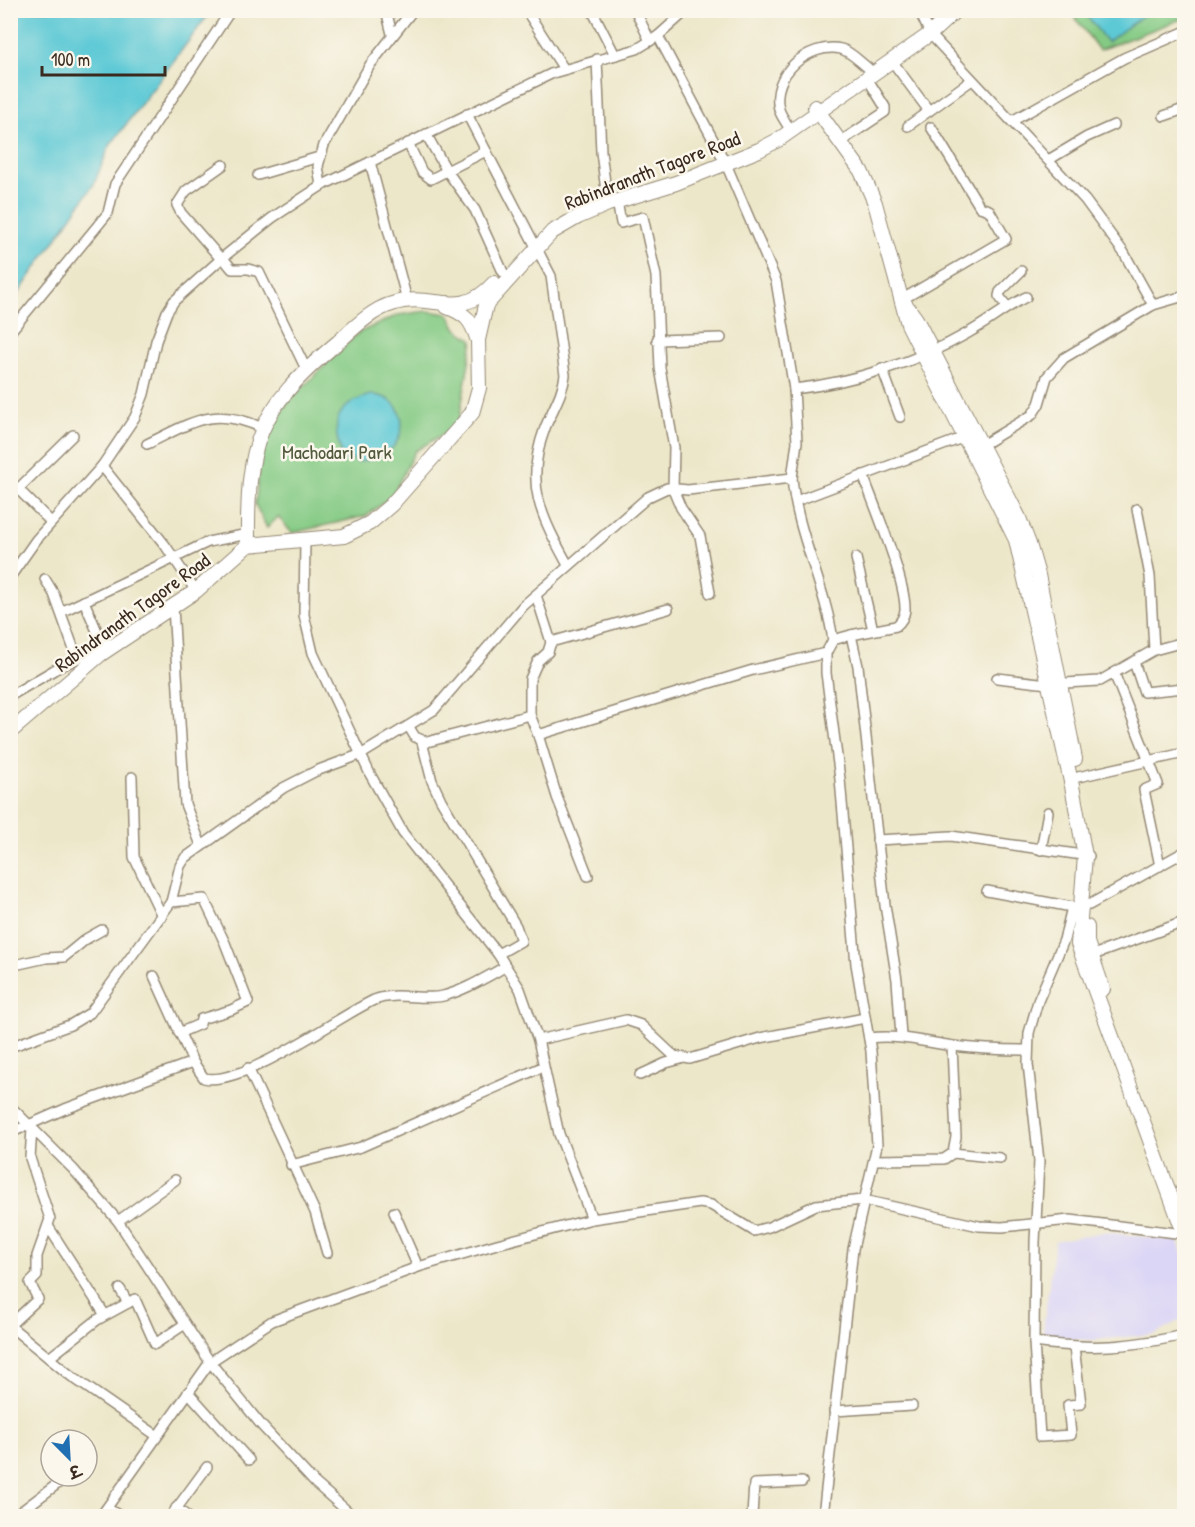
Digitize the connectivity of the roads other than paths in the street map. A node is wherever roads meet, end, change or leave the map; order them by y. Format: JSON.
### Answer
{"nodes":[{"id":1,"x":231,"y":10,"type":"edge"},
{"id":2,"x":386,"y":10,"type":"edge"},
{"id":3,"x":412,"y":10,"type":"edge"},
{"id":4,"x":526,"y":10,"type":"edge"},
{"id":5,"x":592,"y":10,"type":"edge"},
{"id":6,"x":635,"y":10,"type":"edge"},
{"id":7,"x":687,"y":10,"type":"edge"},
{"id":8,"x":919,"y":10,"type":"edge"},
{"id":9,"x":944,"y":10,"type":"edge"},
{"id":10,"x":956,"y":10,"type":"edge"},
{"id":11,"x":928,"y":30,"type":"junction"},
{"id":12,"x":1185,"y":33,"type":"edge"},
{"id":13,"x":392,"y":34,"type":"junction"},
{"id":14,"x":654,"y":39,"type":"junction"},
{"id":15,"x":615,"y":55,"type":"junction"},
{"id":16,"x":597,"y":60,"type":"junction"},
{"id":17,"x":892,"y":61,"type":"junction"},
{"id":18,"x":564,"y":69,"type":"junction"},
{"id":19,"x":867,"y":73,"type":"junction"},
{"id":20,"x":972,"y":80,"type":"junction"},
{"id":21,"x":1185,"y":109,"type":"edge"},
{"id":22,"x":929,"y":111,"type":"junction"},
{"id":23,"x":814,"y":112,"type":"junction"},
{"id":24,"x":467,"y":114,"type":"junction"},
{"id":25,"x":1164,"y":116,"type":"dead end"},
{"id":26,"x":1012,"y":121,"type":"junction"},
{"id":27,"x":1114,"y":125,"type":"dead end"},
{"id":28,"x":788,"y":126,"type":"junction"},
{"id":29,"x":908,"y":126,"type":"dead end"},
{"id":30,"x":931,"y":128,"type":"dead end"},
{"id":31,"x":427,"y":134,"type":"junction"},
{"id":32,"x":840,"y":142,"type":"junction"},
{"id":33,"x":408,"y":143,"type":"junction"},
{"id":34,"x":486,"y":151,"type":"junction"},
{"id":35,"x":319,"y":157,"type":"junction"},
{"id":36,"x":1050,"y":159,"type":"junction"},
{"id":37,"x":724,"y":161,"type":"junction"},
{"id":38,"x":370,"y":162,"type":"junction"},
{"id":39,"x":223,"y":165,"type":"dead end"},
{"id":40,"x":447,"y":171,"type":"junction"},
{"id":41,"x":258,"y":175,"type":"dead end"},
{"id":42,"x":321,"y":186,"type":"junction"},
{"id":43,"x":868,"y":186,"type":"junction"},
{"id":44,"x":612,"y":200,"type":"junction"},
{"id":45,"x":533,"y":245,"type":"junction"},
{"id":46,"x":222,"y":258,"type":"junction"},
{"id":47,"x":1021,"y":271,"type":"dead end"},
{"id":48,"x":503,"y":272,"type":"junction"},
{"id":49,"x":1185,"y":296,"type":"edge"},
{"id":50,"x":1026,"y":297,"type":"dead end"},
{"id":51,"x":407,"y":300,"type":"junction"},
{"id":52,"x":901,"y":300,"type":"junction"},
{"id":53,"x":440,"y":304,"type":"junction"},
{"id":54,"x":1153,"y":305,"type":"junction"},
{"id":55,"x":1007,"y":307,"type":"junction"},
{"id":56,"x":10,"y":332,"type":"edge"},
{"id":57,"x":721,"y":338,"type":"dead end"},
{"id":58,"x":478,"y":340,"type":"junction"},
{"id":59,"x":657,"y":340,"type":"junction"},
{"id":60,"x":928,"y":353,"type":"junction"},
{"id":61,"x":882,"y":368,"type":"junction"},
{"id":62,"x":306,"y":369,"type":"junction"},
{"id":63,"x":794,"y":389,"type":"junction"},
{"id":64,"x":900,"y":417,"type":"dead end"},
{"id":65,"x":262,"y":428,"type":"junction"},
{"id":66,"x":73,"y":435,"type":"dead end"},
{"id":67,"x":969,"y":435,"type":"junction"},
{"id":68,"x":147,"y":444,"type":"dead end"},
{"id":69,"x":976,"y":449,"type":"junction"},
{"id":70,"x":102,"y":466,"type":"junction"},
{"id":71,"x":863,"y":476,"type":"junction"},
{"id":72,"x":792,"y":478,"type":"junction"},
{"id":73,"x":673,"y":489,"type":"junction"},
{"id":74,"x":796,"y":501,"type":"junction"},
{"id":75,"x":1137,"y":509,"type":"dead end"},
{"id":76,"x":51,"y":522,"type":"junction"},
{"id":77,"x":248,"y":540,"type":"junction"},
{"id":78,"x":305,"y":542,"type":"junction"},
{"id":79,"x":855,"y":558,"type":"dead end"},
{"id":80,"x":175,"y":559,"type":"junction"},
{"id":81,"x":568,"y":565,"type":"junction"},
{"id":82,"x":10,"y":577,"type":"edge"},
{"id":83,"x":45,"y":579,"type":"dead end"},
{"id":84,"x":196,"y":591,"type":"junction"},
{"id":85,"x":710,"y":593,"type":"dead end"},
{"id":86,"x":536,"y":595,"type":"junction"},
{"id":87,"x":84,"y":602,"type":"junction"},
{"id":88,"x":173,"y":606,"type":"junction"},
{"id":89,"x":668,"y":609,"type":"dead end"},
{"id":90,"x":61,"y":612,"type":"junction"},
{"id":91,"x":873,"y":630,"type":"junction"},
{"id":92,"x":130,"y":634,"type":"junction"},
{"id":93,"x":851,"y":634,"type":"junction"},
{"id":94,"x":833,"y":640,"type":"junction"},
{"id":95,"x":550,"y":642,"type":"junction"},
{"id":96,"x":1185,"y":642,"type":"edge"},
{"id":97,"x":103,"y":645,"type":"junction"},
{"id":98,"x":1154,"y":650,"type":"junction"},
{"id":99,"x":826,"y":653,"type":"junction"},
{"id":100,"x":77,"y":658,"type":"junction"},
{"id":101,"x":1134,"y":662,"type":"junction"},
{"id":102,"x":1114,"y":673,"type":"junction"},
{"id":103,"x":997,"y":678,"type":"dead end"},
{"id":104,"x":1054,"y":683,"type":"junction"},
{"id":105,"x":1185,"y":688,"type":"edge"},
{"id":106,"x":11,"y":694,"type":"edge"},
{"id":107,"x":530,"y":715,"type":"junction"},
{"id":108,"x":409,"y":727,"type":"junction"},
{"id":109,"x":10,"y":732,"type":"edge"},
{"id":110,"x":538,"y":735,"type":"junction"},
{"id":111,"x":422,"y":742,"type":"junction"},
{"id":112,"x":1185,"y":753,"type":"edge"},
{"id":113,"x":362,"y":754,"type":"junction"},
{"id":114,"x":1149,"y":759,"type":"junction"},
{"id":115,"x":132,"y":777,"type":"dead end"},
{"id":116,"x":1078,"y":777,"type":"junction"},
{"id":117,"x":1048,"y":812,"type":"dead end"},
{"id":118,"x":877,"y":840,"type":"junction"},
{"id":119,"x":201,"y":845,"type":"junction"},
{"id":120,"x":1041,"y":850,"type":"junction"},
{"id":121,"x":1185,"y":852,"type":"edge"},
{"id":122,"x":1088,"y":856,"type":"junction"},
{"id":123,"x":1160,"y":866,"type":"junction"},
{"id":124,"x":588,"y":876,"type":"dead end"},
{"id":125,"x":987,"y":891,"type":"dead end"},
{"id":126,"x":171,"y":902,"type":"junction"},
{"id":127,"x":1081,"y":906,"type":"junction"},
{"id":128,"x":162,"y":916,"type":"junction"},
{"id":129,"x":1185,"y":922,"type":"edge"},
{"id":130,"x":102,"y":930,"type":"dead end"},
{"id":131,"x":498,"y":954,"type":"junction"},
{"id":132,"x":1093,"y":955,"type":"junction"},
{"id":133,"x":10,"y":966,"type":"edge"},
{"id":134,"x":505,"y":967,"type":"junction"},
{"id":135,"x":154,"y":976,"type":"dead end"},
{"id":136,"x":865,"y":1017,"type":"junction"},
{"id":137,"x":179,"y":1033,"type":"junction"},
{"id":138,"x":901,"y":1036,"type":"junction"},
{"id":139,"x":869,"y":1038,"type":"junction"},
{"id":140,"x":538,"y":1040,"type":"junction"},
{"id":141,"x":11,"y":1045,"type":"edge"},
{"id":142,"x":952,"y":1046,"type":"junction"},
{"id":143,"x":1028,"y":1050,"type":"junction"},
{"id":144,"x":683,"y":1059,"type":"junction"},
{"id":145,"x":193,"y":1062,"type":"junction"},
{"id":146,"x":542,"y":1067,"type":"junction"},
{"id":147,"x":248,"y":1068,"type":"junction"},
{"id":148,"x":640,"y":1075,"type":"dead end"},
{"id":149,"x":10,"y":1106,"type":"edge"},
{"id":150,"x":30,"y":1127,"type":"junction"},
{"id":151,"x":10,"y":1133,"type":"edge"},
{"id":152,"x":953,"y":1153,"type":"junction"},
{"id":153,"x":1000,"y":1158,"type":"dead end"},
{"id":154,"x":875,"y":1160,"type":"junction"},
{"id":155,"x":291,"y":1165,"type":"junction"},
{"id":156,"x":175,"y":1180,"type":"dead end"},
{"id":157,"x":863,"y":1200,"type":"junction"},
{"id":158,"x":1185,"y":1210,"type":"edge"},
{"id":159,"x":394,"y":1212,"type":"dead end"},
{"id":160,"x":592,"y":1220,"type":"junction"},
{"id":161,"x":117,"y":1221,"type":"junction"},
{"id":162,"x":1035,"y":1222,"type":"junction"},
{"id":163,"x":48,"y":1227,"type":"junction"},
{"id":164,"x":1185,"y":1233,"type":"edge"},
{"id":165,"x":327,"y":1252,"type":"dead end"},
{"id":166,"x":418,"y":1268,"type":"junction"},
{"id":167,"x":120,"y":1289,"type":"dead end"},
{"id":168,"x":128,"y":1303,"type":"junction"},
{"id":169,"x":105,"y":1315,"type":"junction"},
{"id":170,"x":185,"y":1324,"type":"junction"},
{"id":171,"x":10,"y":1326,"type":"edge"},
{"id":172,"x":1185,"y":1335,"type":"edge"},
{"id":173,"x":1034,"y":1342,"type":"junction"},
{"id":174,"x":1074,"y":1347,"type":"junction"},
{"id":175,"x":50,"y":1358,"type":"junction"},
{"id":176,"x":210,"y":1362,"type":"junction"},
{"id":177,"x":188,"y":1392,"type":"junction"},
{"id":178,"x":912,"y":1406,"type":"dead end"},
{"id":179,"x":834,"y":1411,"type":"junction"},
{"id":180,"x":156,"y":1435,"type":"junction"},
{"id":181,"x":249,"y":1460,"type":"dead end"},
{"id":182,"x":207,"y":1467,"type":"dead end"},
{"id":183,"x":802,"y":1482,"type":"dead end"},
{"id":184,"x":52,"y":1488,"type":"edge"},
{"id":185,"x":107,"y":1508,"type":"junction"},
{"id":186,"x":173,"y":1512,"type":"edge"},
{"id":187,"x":15,"y":1516,"type":"edge"},
{"id":188,"x":100,"y":1516,"type":"edge"},
{"id":189,"x":120,"y":1516,"type":"edge"},
{"id":190,"x":187,"y":1516,"type":"edge"},
{"id":191,"x":353,"y":1516,"type":"edge"},
{"id":192,"x":752,"y":1516,"type":"edge"},
{"id":193,"x":823,"y":1516,"type":"edge"}],
"edges":[{"from":1,"to":56,"type":"street"},
{"from":2,"to":13,"type":"street"},
{"from":3,"to":13,"type":"street"},
{"from":4,"to":18,"type":"street"},
{"from":5,"to":15,"type":"street"},
{"from":6,"to":14,"type":"street"},
{"from":7,"to":14,"type":"street"},
{"from":8,"to":11,"type":"street"},
{"from":9,"to":11,"type":"main road","name":"Rabindranath Tagore Road"},
{"from":10,"to":11,"type":"main road","name":"Rabindranath Tagore Road"},
{"from":11,"to":17,"type":"main road","name":"Rabindranath Tagore Road"},
{"from":11,"to":19,"type":"main road","name":"Rabindranath Tagore Road"},
{"from":11,"to":20,"type":"street"},
{"from":12,"to":26,"type":"street"},
{"from":13,"to":35,"type":"street"},
{"from":14,"to":15,"type":"street"},
{"from":14,"to":37,"type":"street"},
{"from":15,"to":16,"type":"street"},
{"from":16,"to":18,"type":"street"},
{"from":16,"to":44,"type":"street"},
{"from":17,"to":19,"type":"main road","name":"Rabindranath Tagore Road"},
{"from":17,"to":22,"type":"street"},
{"from":18,"to":24,"type":"street"},
{"from":19,"to":23,"type":"main road","name":"Rabindranath Tagore Road"},
{"from":19,"to":28,"type":"street"},
{"from":19,"to":32,"type":"street"},
{"from":20,"to":22,"type":"street"},
{"from":20,"to":26,"type":"street"},
{"from":21,"to":25,"type":"street"},
{"from":22,"to":29,"type":"street"},
{"from":23,"to":28,"type":"main road","name":"Rabindranath Tagore Road"},
{"from":23,"to":32,"type":"main road"},
{"from":23,"to":37,"type":"main road","name":"Rabindranath Tagore Road"},
{"from":23,"to":43,"type":"main road"},
{"from":24,"to":31,"type":"street"},
{"from":24,"to":34,"type":"street"},
{"from":26,"to":36,"type":"street"},
{"from":27,"to":36,"type":"street"},
{"from":28,"to":37,"type":"main road","name":"Rabindranath Tagore Road"},
{"from":30,"to":52,"type":"street"},
{"from":31,"to":33,"type":"street"},
{"from":31,"to":40,"type":"street"},
{"from":32,"to":43,"type":"main road"},
{"from":33,"to":38,"type":"street"},
{"from":33,"to":40,"type":"street"},
{"from":34,"to":40,"type":"street"},
{"from":34,"to":45,"type":"street"},
{"from":35,"to":41,"type":"street"},
{"from":35,"to":42,"type":"street"},
{"from":36,"to":54,"type":"street"},
{"from":37,"to":44,"type":"main road","name":"Rabindranath Tagore Road"},
{"from":37,"to":63,"type":"street"},
{"from":38,"to":42,"type":"street"},
{"from":38,"to":51,"type":"street"},
{"from":39,"to":46,"type":"street"},
{"from":40,"to":48,"type":"street"},
{"from":42,"to":46,"type":"street"},
{"from":43,"to":52,"type":"main road"},
{"from":44,"to":45,"type":"main road","name":"Rabindranath Tagore Road"},
{"from":44,"to":59,"type":"street"},
{"from":45,"to":48,"type":"main road","name":"Rabindranath Tagore Road"},
{"from":45,"to":58,"type":"main road","name":"Rabindranath Tagore Road"},
{"from":45,"to":81,"type":"street"},
{"from":46,"to":62,"type":"street"},
{"from":46,"to":70,"type":"street"},
{"from":47,"to":55,"type":"street"},
{"from":48,"to":53,"type":"main road","name":"Rabindranath Tagore Road"},
{"from":49,"to":54,"type":"street"},
{"from":50,"to":55,"type":"street"},
{"from":51,"to":53,"type":"main road","name":"Rabindranath Tagore Road"},
{"from":51,"to":62,"type":"main road","name":"Rabindranath Tagore Road"},
{"from":52,"to":60,"type":"main road"},
{"from":53,"to":58,"type":"main road"},
{"from":54,"to":69,"type":"street"},
{"from":55,"to":60,"type":"street"},
{"from":57,"to":59,"type":"street"},
{"from":58,"to":78,"type":"main road","name":"Rabindranath Tagore Road"},
{"from":59,"to":73,"type":"street"},
{"from":60,"to":61,"type":"street"},
{"from":60,"to":67,"type":"main road"},
{"from":61,"to":63,"type":"street"},
{"from":61,"to":64,"type":"street"},
{"from":62,"to":65,"type":"main road","name":"Rabindranath Tagore Road"},
{"from":63,"to":72,"type":"street"},
{"from":65,"to":68,"type":"street"},
{"from":65,"to":77,"type":"main road","name":"Rabindranath Tagore Road"},
{"from":66,"to":76,"type":"street"},
{"from":67,"to":69,"type":"main road"},
{"from":67,"to":71,"type":"street"},
{"from":69,"to":104,"type":"main road"},
{"from":70,"to":76,"type":"street"},
{"from":70,"to":80,"type":"street"},
{"from":71,"to":74,"type":"street"},
{"from":71,"to":91,"type":"street"},
{"from":72,"to":73,"type":"street"},
{"from":72,"to":74,"type":"street"},
{"from":73,"to":81,"type":"street"},
{"from":73,"to":85,"type":"street"},
{"from":74,"to":94,"type":"street"},
{"from":75,"to":98,"type":"street"},
{"from":76,"to":82,"type":"street"},
{"from":77,"to":78,"type":"main road","name":"Rabindranath Tagore Road"},
{"from":77,"to":80,"type":"street"},
{"from":77,"to":84,"type":"main road","name":"Rabindranath Tagore Road"},
{"from":78,"to":113,"type":"street"},
{"from":79,"to":91,"type":"street"},
{"from":80,"to":84,"type":"street"},
{"from":80,"to":87,"type":"street"},
{"from":81,"to":86,"type":"street"},
{"from":83,"to":90,"type":"street"},
{"from":84,"to":88,"type":"main road","name":"Rabindranath Tagore Road"},
{"from":86,"to":95,"type":"street"},
{"from":86,"to":108,"type":"street"},
{"from":87,"to":90,"type":"street"},
{"from":87,"to":97,"type":"street"},
{"from":88,"to":92,"type":"main road","name":"Rabindranath Tagore Road"},
{"from":88,"to":119,"type":"street"},
{"from":89,"to":95,"type":"street"},
{"from":90,"to":100,"type":"street"},
{"from":91,"to":93,"type":"street"},
{"from":92,"to":97,"type":"street"},
{"from":92,"to":109,"type":"main road","name":"Rabindranath Tagore Road"},
{"from":93,"to":94,"type":"street"},
{"from":93,"to":118,"type":"street"},
{"from":94,"to":99,"type":"street"},
{"from":95,"to":107,"type":"street"},
{"from":96,"to":98,"type":"street"},
{"from":97,"to":100,"type":"street"},
{"from":98,"to":101,"type":"street"},
{"from":99,"to":110,"type":"street"},
{"from":99,"to":136,"type":"street"},
{"from":100,"to":106,"type":"street"},
{"from":101,"to":102,"type":"street"},
{"from":101,"to":105,"type":"street"},
{"from":102,"to":104,"type":"street"},
{"from":102,"to":114,"type":"street"},
{"from":103,"to":104,"type":"street"},
{"from":104,"to":116,"type":"main road"},
{"from":104,"to":122,"type":"main road"},
{"from":107,"to":110,"type":"street"},
{"from":107,"to":111,"type":"street"},
{"from":108,"to":111,"type":"street"},
{"from":108,"to":113,"type":"street"},
{"from":110,"to":124,"type":"street"},
{"from":111,"to":131,"type":"street"},
{"from":112,"to":114,"type":"street"},
{"from":113,"to":119,"type":"street"},
{"from":113,"to":131,"type":"street"},
{"from":114,"to":116,"type":"street"},
{"from":114,"to":123,"type":"street"},
{"from":115,"to":128,"type":"street"},
{"from":116,"to":122,"type":"main road"},
{"from":117,"to":120,"type":"street"},
{"from":118,"to":120,"type":"street"},
{"from":118,"to":138,"type":"street"},
{"from":119,"to":126,"type":"street"},
{"from":120,"to":122,"type":"street"},
{"from":121,"to":123,"type":"street"},
{"from":122,"to":127,"type":"main road"},
{"from":123,"to":127,"type":"street"},
{"from":125,"to":127,"type":"street"},
{"from":126,"to":128,"type":"street"},
{"from":126,"to":137,"type":"street"},
{"from":127,"to":132,"type":"main road"},
{"from":127,"to":143,"type":"street"},
{"from":127,"to":164,"type":"main road"},
{"from":128,"to":141,"type":"street"},
{"from":129,"to":132,"type":"street"},
{"from":130,"to":133,"type":"street"},
{"from":131,"to":134,"type":"street"},
{"from":132,"to":158,"type":"main road"},
{"from":134,"to":140,"type":"street"},
{"from":134,"to":147,"type":"street"},
{"from":135,"to":137,"type":"street"},
{"from":136,"to":139,"type":"street"},
{"from":136,"to":144,"type":"street"},
{"from":137,"to":145,"type":"street"},
{"from":138,"to":139,"type":"street"},
{"from":138,"to":142,"type":"street"},
{"from":139,"to":154,"type":"street"},
{"from":140,"to":144,"type":"street"},
{"from":140,"to":146,"type":"street"},
{"from":142,"to":143,"type":"street"},
{"from":142,"to":152,"type":"street"},
{"from":143,"to":162,"type":"street"},
{"from":144,"to":148,"type":"street"},
{"from":145,"to":147,"type":"street"},
{"from":145,"to":150,"type":"street"},
{"from":146,"to":155,"type":"street"},
{"from":146,"to":160,"type":"street"},
{"from":147,"to":155,"type":"street"},
{"from":149,"to":150,"type":"street"},
{"from":150,"to":151,"type":"street"},
{"from":150,"to":161,"type":"street"},
{"from":150,"to":163,"type":"street"},
{"from":152,"to":153,"type":"street"},
{"from":152,"to":154,"type":"street"},
{"from":154,"to":157,"type":"street"},
{"from":155,"to":165,"type":"street"},
{"from":156,"to":161,"type":"street"},
{"from":157,"to":160,"type":"street"},
{"from":157,"to":162,"type":"street"},
{"from":157,"to":179,"type":"street"},
{"from":159,"to":166,"type":"street"},
{"from":160,"to":166,"type":"street"},
{"from":161,"to":170,"type":"street"},
{"from":162,"to":164,"type":"street"},
{"from":162,"to":173,"type":"street"},
{"from":163,"to":169,"type":"street"},
{"from":163,"to":171,"type":"street"},
{"from":166,"to":176,"type":"street"},
{"from":167,"to":168,"type":"street"},
{"from":168,"to":169,"type":"street"},
{"from":168,"to":170,"type":"street"},
{"from":169,"to":175,"type":"street"},
{"from":170,"to":176,"type":"street"},
{"from":171,"to":175,"type":"street"},
{"from":172,"to":174,"type":"street"},
{"from":173,"to":174,"type":"street"},
{"from":173,"to":174,"type":"street"},
{"from":175,"to":180,"type":"street"},
{"from":176,"to":177,"type":"street"},
{"from":176,"to":191,"type":"street"},
{"from":177,"to":180,"type":"street"},
{"from":177,"to":181,"type":"street"},
{"from":178,"to":179,"type":"street"},
{"from":179,"to":193,"type":"street"},
{"from":180,"to":185,"type":"street"},
{"from":182,"to":186,"type":"street"},
{"from":183,"to":192,"type":"street"},
{"from":184,"to":187,"type":"street"},
{"from":185,"to":188,"type":"street"},
{"from":185,"to":189,"type":"street"},
{"from":186,"to":190,"type":"street"}]}
